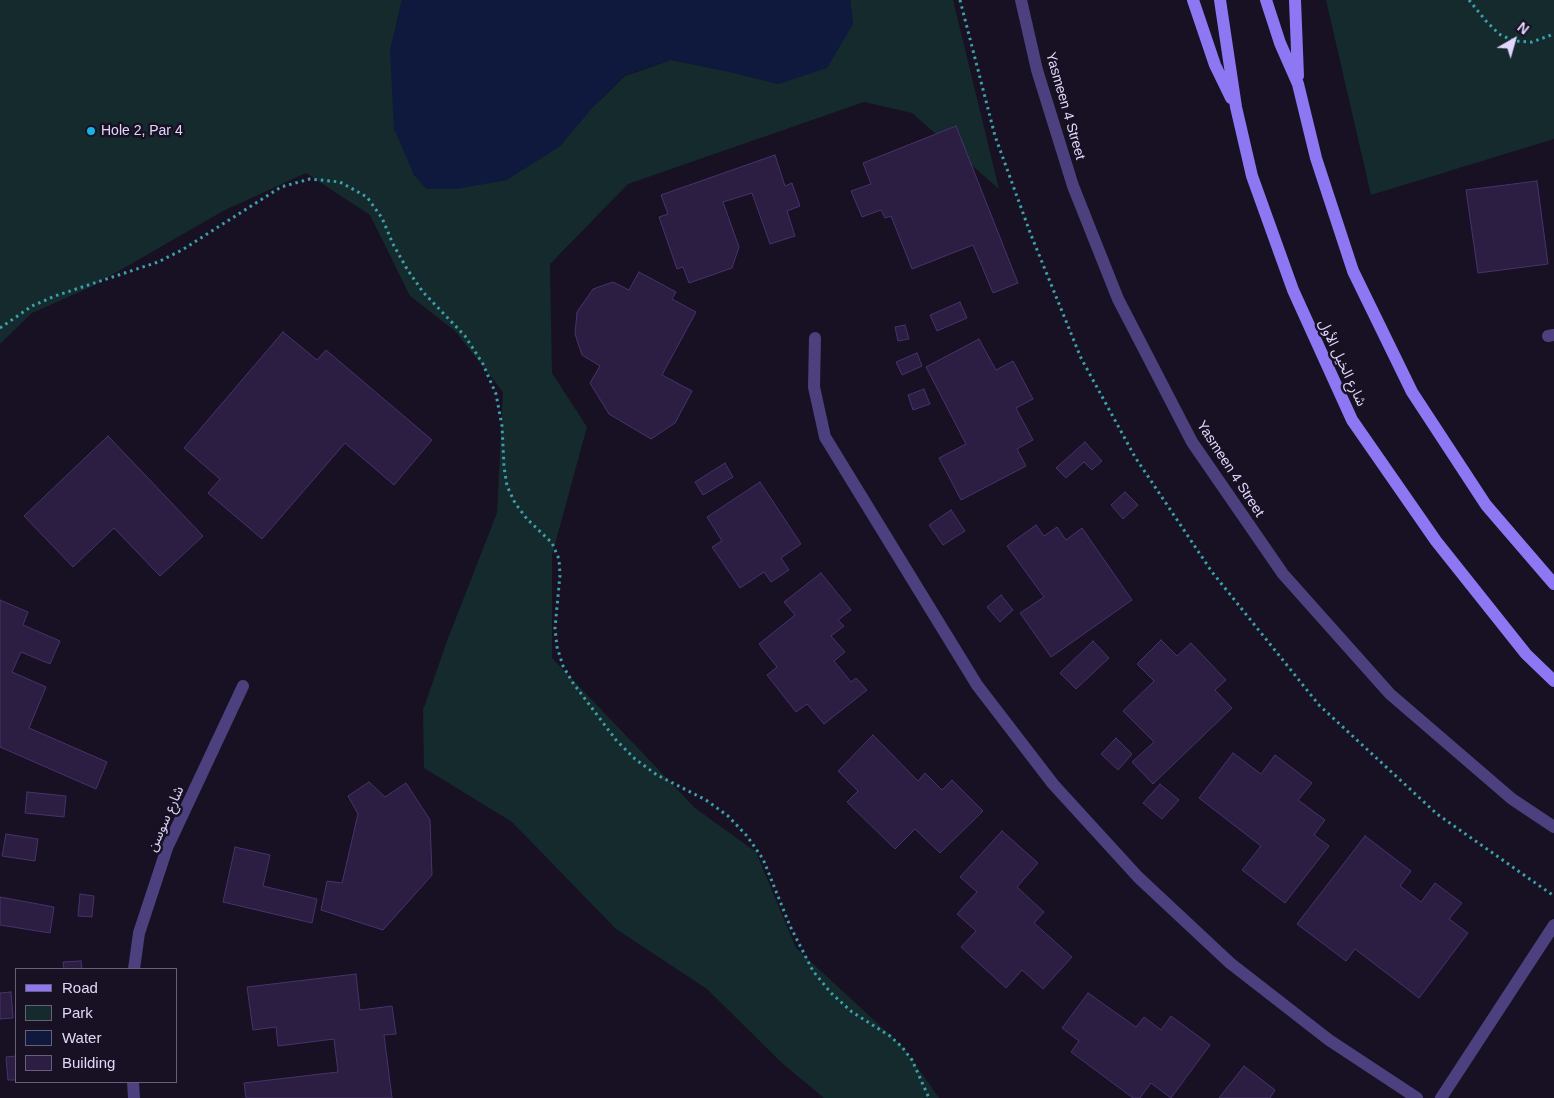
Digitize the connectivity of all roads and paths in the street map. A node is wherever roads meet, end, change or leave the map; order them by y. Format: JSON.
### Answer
{"nodes":[{"id":1,"x":1021,"y":0,"type":"edge"},
{"id":2,"x":1193,"y":0,"type":"edge"},
{"id":3,"x":1220,"y":0,"type":"edge"},
{"id":4,"x":1266,"y":0,"type":"edge"},
{"id":5,"x":1295,"y":0,"type":"edge"},
{"id":6,"x":1469,"y":0,"type":"edge"},
{"id":7,"x":1554,"y":34,"type":"edge"},
{"id":8,"x":1298,"y":84,"type":"junction"},
{"id":9,"x":1236,"y":107,"type":"junction"},
{"id":10,"x":0,"y":328,"type":"edge"},
{"id":11,"x":815,"y":338,"type":"dead end"},
{"id":12,"x":1554,"y":584,"type":"edge"},
{"id":13,"x":1554,"y":680,"type":"edge"},
{"id":14,"x":243,"y":686,"type":"dead end"},
{"id":15,"x":1554,"y":827,"type":"edge"},
{"id":16,"x":1554,"y":925,"type":"edge"},
{"id":17,"x":134,"y":968,"type":"edge"},
{"id":18,"x":133,"y":1083,"type":"edge"},
{"id":19,"x":134,"y":1098,"type":"edge"},
{"id":20,"x":928,"y":1098,"type":"edge"},
{"id":21,"x":1417,"y":1098,"type":"edge"},
{"id":22,"x":1441,"y":1098,"type":"edge"}],
"edges":[{"from":1,"to":15,"type":"street","name":"Yasmeen 4 Street"},
{"from":2,"to":9,"type":"main road"},
{"from":3,"to":9,"type":"main road","name":"شارع الخيل الأول"},
{"from":4,"to":8,"type":"main road"},
{"from":5,"to":8,"type":"main road"},
{"from":6,"to":7,"type":"path"},
{"from":8,"to":12,"type":"main road"},
{"from":9,"to":13,"type":"main road","name":"شارع الخيل الأول"},
{"from":10,"to":20,"type":"path"},
{"from":11,"to":21,"type":"street"},
{"from":14,"to":17,"type":"street","name":"شارع سوسن"},
{"from":16,"to":22,"type":"street"},
{"from":18,"to":19,"type":"street"}]}
